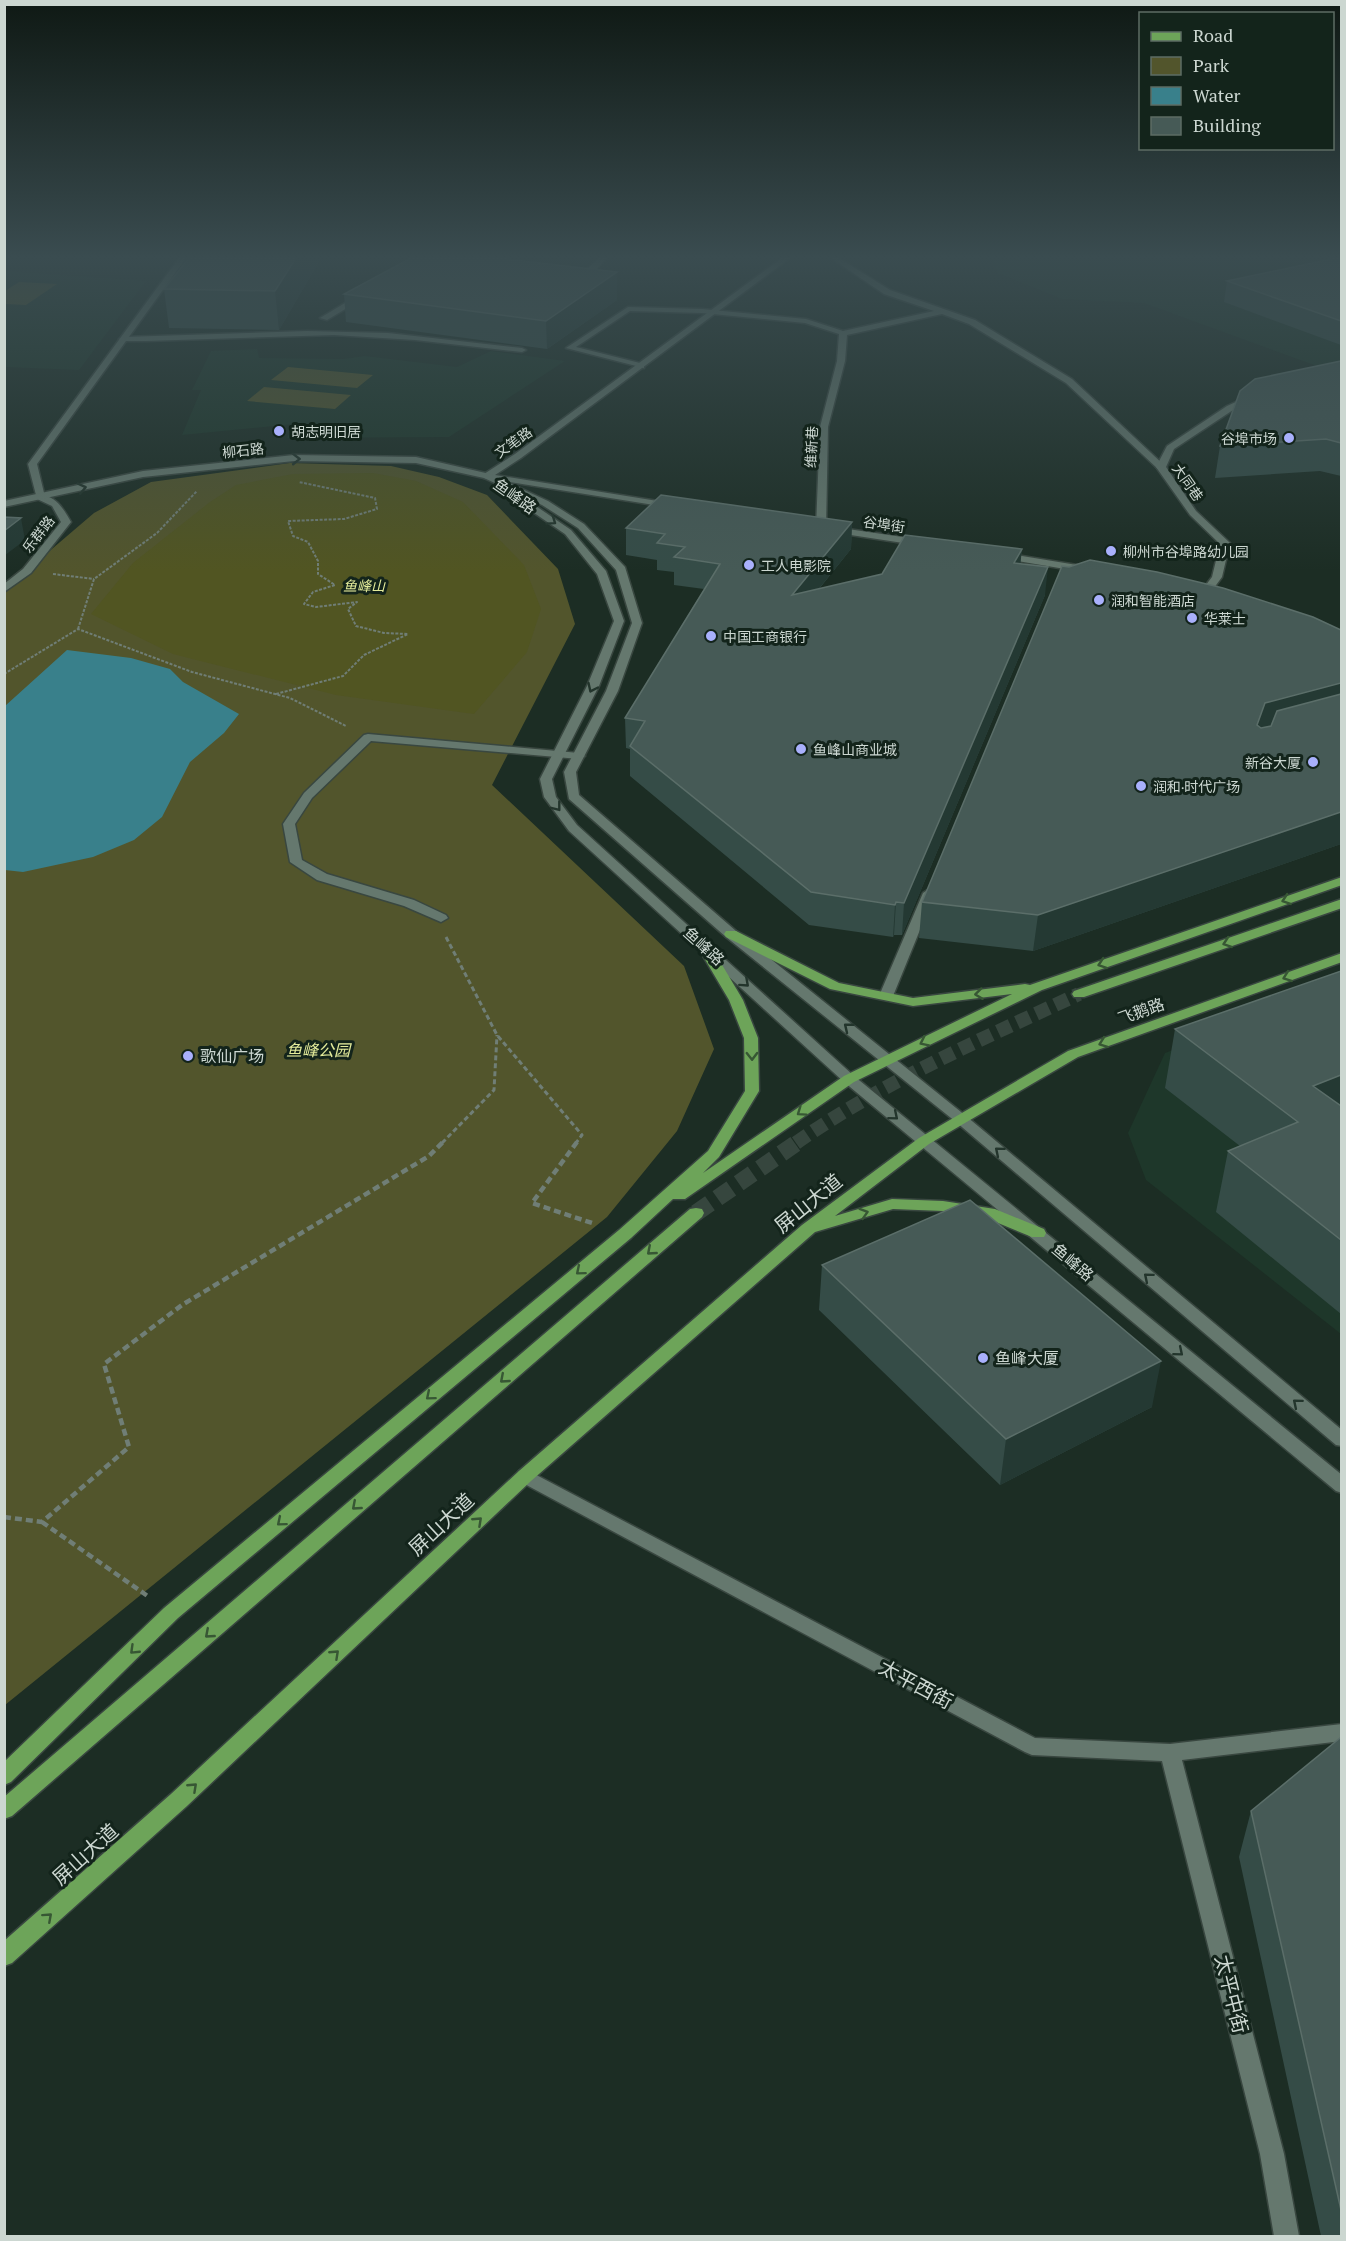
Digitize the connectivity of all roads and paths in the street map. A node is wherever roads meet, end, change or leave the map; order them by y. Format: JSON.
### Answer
{"nodes":[{"id":1,"x":106,"y":363,"type":"edge"},
{"id":2,"x":628,"y":363,"type":"edge"},
{"id":3,"x":646,"y":363,"type":"edge"},
{"id":4,"x":841,"y":363,"type":"edge"},
{"id":5,"x":1039,"y":363,"type":"edge"},
{"id":6,"x":641,"y":366,"type":"junction"},
{"id":7,"x":1258,"y":396,"type":"edge"},
{"id":8,"x":257,"y":461,"type":"junction"},
{"id":9,"x":1161,"y":467,"type":"junction"},
{"id":10,"x":487,"y":476,"type":"junction"},
{"id":11,"x":200,"y":487,"type":"dead end"},
{"id":12,"x":4,"y":497,"type":"edge"},
{"id":13,"x":40,"y":497,"type":"junction"},
{"id":14,"x":4,"y":504,"type":"edge"},
{"id":15,"x":676,"y":507,"type":"edge"},
{"id":16,"x":810,"y":527,"type":"edge"},
{"id":17,"x":821,"y":528,"type":"junction"},
{"id":18,"x":935,"y":545,"type":"edge"},
{"id":19,"x":990,"y":554,"type":"edge"},
{"id":20,"x":27,"y":571,"type":"junction"},
{"id":21,"x":1100,"y":572,"type":"edge"},
{"id":22,"x":94,"y":579,"type":"junction"},
{"id":23,"x":4,"y":589,"type":"edge"},
{"id":24,"x":1192,"y":591,"type":"edge"},
{"id":25,"x":78,"y":629,"type":"junction"},
{"id":26,"x":4,"y":675,"type":"edge"},
{"id":27,"x":276,"y":694,"type":"junction"},
{"id":28,"x":368,"y":737,"type":"junction"},
{"id":29,"x":558,"y":754,"type":"junction"},
{"id":30,"x":579,"y":756,"type":"junction"},
{"id":31,"x":1341,"y":881,"type":"edge"},
{"id":32,"x":932,"y":886,"type":"edge"},
{"id":33,"x":1341,"y":903,"type":"edge"},
{"id":34,"x":441,"y":918,"type":"joint"},
{"id":35,"x":732,"y":934,"type":"junction"},
{"id":36,"x":704,"y":946,"type":"junction"},
{"id":37,"x":1341,"y":957,"type":"edge"},
{"id":38,"x":1037,"y":987,"type":"junction"},
{"id":39,"x":1079,"y":994,"type":"tunnel mouth"},
{"id":40,"x":886,"y":996,"type":"junction"},
{"id":41,"x":497,"y":1035,"type":"junction"},
{"id":42,"x":888,"y":1059,"type":"junction"},
{"id":43,"x":849,"y":1078,"type":"junction"},
{"id":44,"x":962,"y":1119,"type":"junction"},
{"id":45,"x":924,"y":1141,"type":"junction"},
{"id":46,"x":696,"y":1213,"type":"tunnel mouth"},
{"id":47,"x":808,"y":1229,"type":"junction"},
{"id":48,"x":1038,"y":1233,"type":"junction"},
{"id":49,"x":625,"y":1234,"type":"junction"},
{"id":50,"x":1341,"y":1440,"type":"edge"},
{"id":51,"x":525,"y":1476,"type":"junction"},
{"id":52,"x":1341,"y":1486,"type":"edge"},
{"id":53,"x":4,"y":1517,"type":"edge"},
{"id":54,"x":42,"y":1522,"type":"junction"},
{"id":55,"x":171,"y":1613,"type":"junction"},
{"id":56,"x":1341,"y":1732,"type":"edge"},
{"id":57,"x":1170,"y":1753,"type":"junction"},
{"id":58,"x":4,"y":1776,"type":"edge"},
{"id":59,"x":4,"y":1810,"type":"edge"},
{"id":60,"x":4,"y":1956,"type":"edge"},
{"id":61,"x":1287,"y":2236,"type":"edge"}],
"edges":[{"from":1,"to":13,"type":"street"},
{"from":2,"to":6,"type":"street"},
{"from":3,"to":6,"type":"street","name":"文笔路"},
{"from":4,"to":17,"type":"street","name":"维新巷"},
{"from":5,"to":9,"type":"street"},
{"from":6,"to":10,"type":"street","name":"文笔路"},
{"from":7,"to":9,"type":"street","name":"大同巷"},
{"from":8,"to":10,"type":"street","name":"柳石路","one_way":true},
{"from":13,"to":8,"type":"street","name":"柳石路","one_way":true},
{"from":8,"to":27,"type":"path"},
{"from":9,"to":24,"type":"street","name":"大同巷"},
{"from":10,"to":15,"type":"street"},
{"from":10,"to":29,"type":"street","name":"鱼峰路","one_way":true},
{"from":10,"to":30,"type":"street","name":"鱼峰路"},
{"from":11,"to":22,"type":"path"},
{"from":12,"to":13,"type":"street","name":"柳石路"},
{"from":13,"to":14,"type":"street","name":"柳石路"},
{"from":13,"to":20,"type":"street","name":"乐群路"},
{"from":16,"to":17,"type":"street","name":"谷埠街"},
{"from":17,"to":18,"type":"street","name":"谷埠街"},
{"from":19,"to":21,"type":"street"},
{"from":20,"to":22,"type":"path"},
{"from":20,"to":23,"type":"street","name":"乐群路"},
{"from":22,"to":25,"type":"path"},
{"from":25,"to":26,"type":"path"},
{"from":25,"to":27,"type":"path"},
{"from":27,"to":28,"type":"path"},
{"from":28,"to":29,"type":"street"},
{"from":28,"to":34,"type":"street"},
{"from":29,"to":30,"type":"street"},
{"from":29,"to":36,"type":"street","name":"鱼峰路","one_way":true},
{"from":30,"to":35,"type":"street","name":"鱼峰路"},
{"from":31,"to":38,"type":"main road","one_way":true},
{"from":32,"to":40,"type":"street"},
{"from":33,"to":39,"type":"main road","one_way":true},
{"from":34,"to":41,"type":"path"},
{"from":35,"to":40,"type":"main road"},
{"from":42,"to":35,"type":"street","name":"鱼峰路","one_way":true},
{"from":36,"to":43,"type":"street","name":"鱼峰路","one_way":true},
{"from":36,"to":49,"type":"main road","one_way":true},
{"from":37,"to":44,"type":"main road","name":"飞鹅路","one_way":true},
{"from":38,"to":40,"type":"main road","one_way":true},
{"from":38,"to":42,"type":"main road","one_way":true},
{"from":41,"to":49,"type":"path"},
{"from":41,"to":54,"type":"path"},
{"from":42,"to":43,"type":"main road"},
{"from":42,"to":44,"type":"street","name":"鱼峰路"},
{"from":43,"to":45,"type":"street","name":"鱼峰路","one_way":true},
{"from":43,"to":49,"type":"main road","one_way":true},
{"from":44,"to":45,"type":"main road","name":"飞鹅路"},
{"from":50,"to":44,"type":"street","name":"鱼峰路","one_way":true},
{"from":45,"to":47,"type":"main road","name":"屏山大道"},
{"from":45,"to":48,"type":"street","name":"鱼峰路"},
{"from":46,"to":59,"type":"main road","one_way":true},
{"from":47,"to":48,"type":"main road","one_way":true},
{"from":47,"to":51,"type":"main road","name":"屏山大道"},
{"from":48,"to":52,"type":"street","name":"鱼峰路","one_way":true},
{"from":49,"to":55,"type":"main road","one_way":true},
{"from":51,"to":57,"type":"street","name":"太平西街"},
{"from":60,"to":51,"type":"main road","name":"屏山大道","one_way":true},
{"from":53,"to":54,"type":"path"},
{"from":54,"to":55,"type":"path"},
{"from":55,"to":58,"type":"main road","one_way":true},
{"from":56,"to":57,"type":"street","name":"太平西街"},
{"from":57,"to":61,"type":"street","name":"太平中街"}]}
